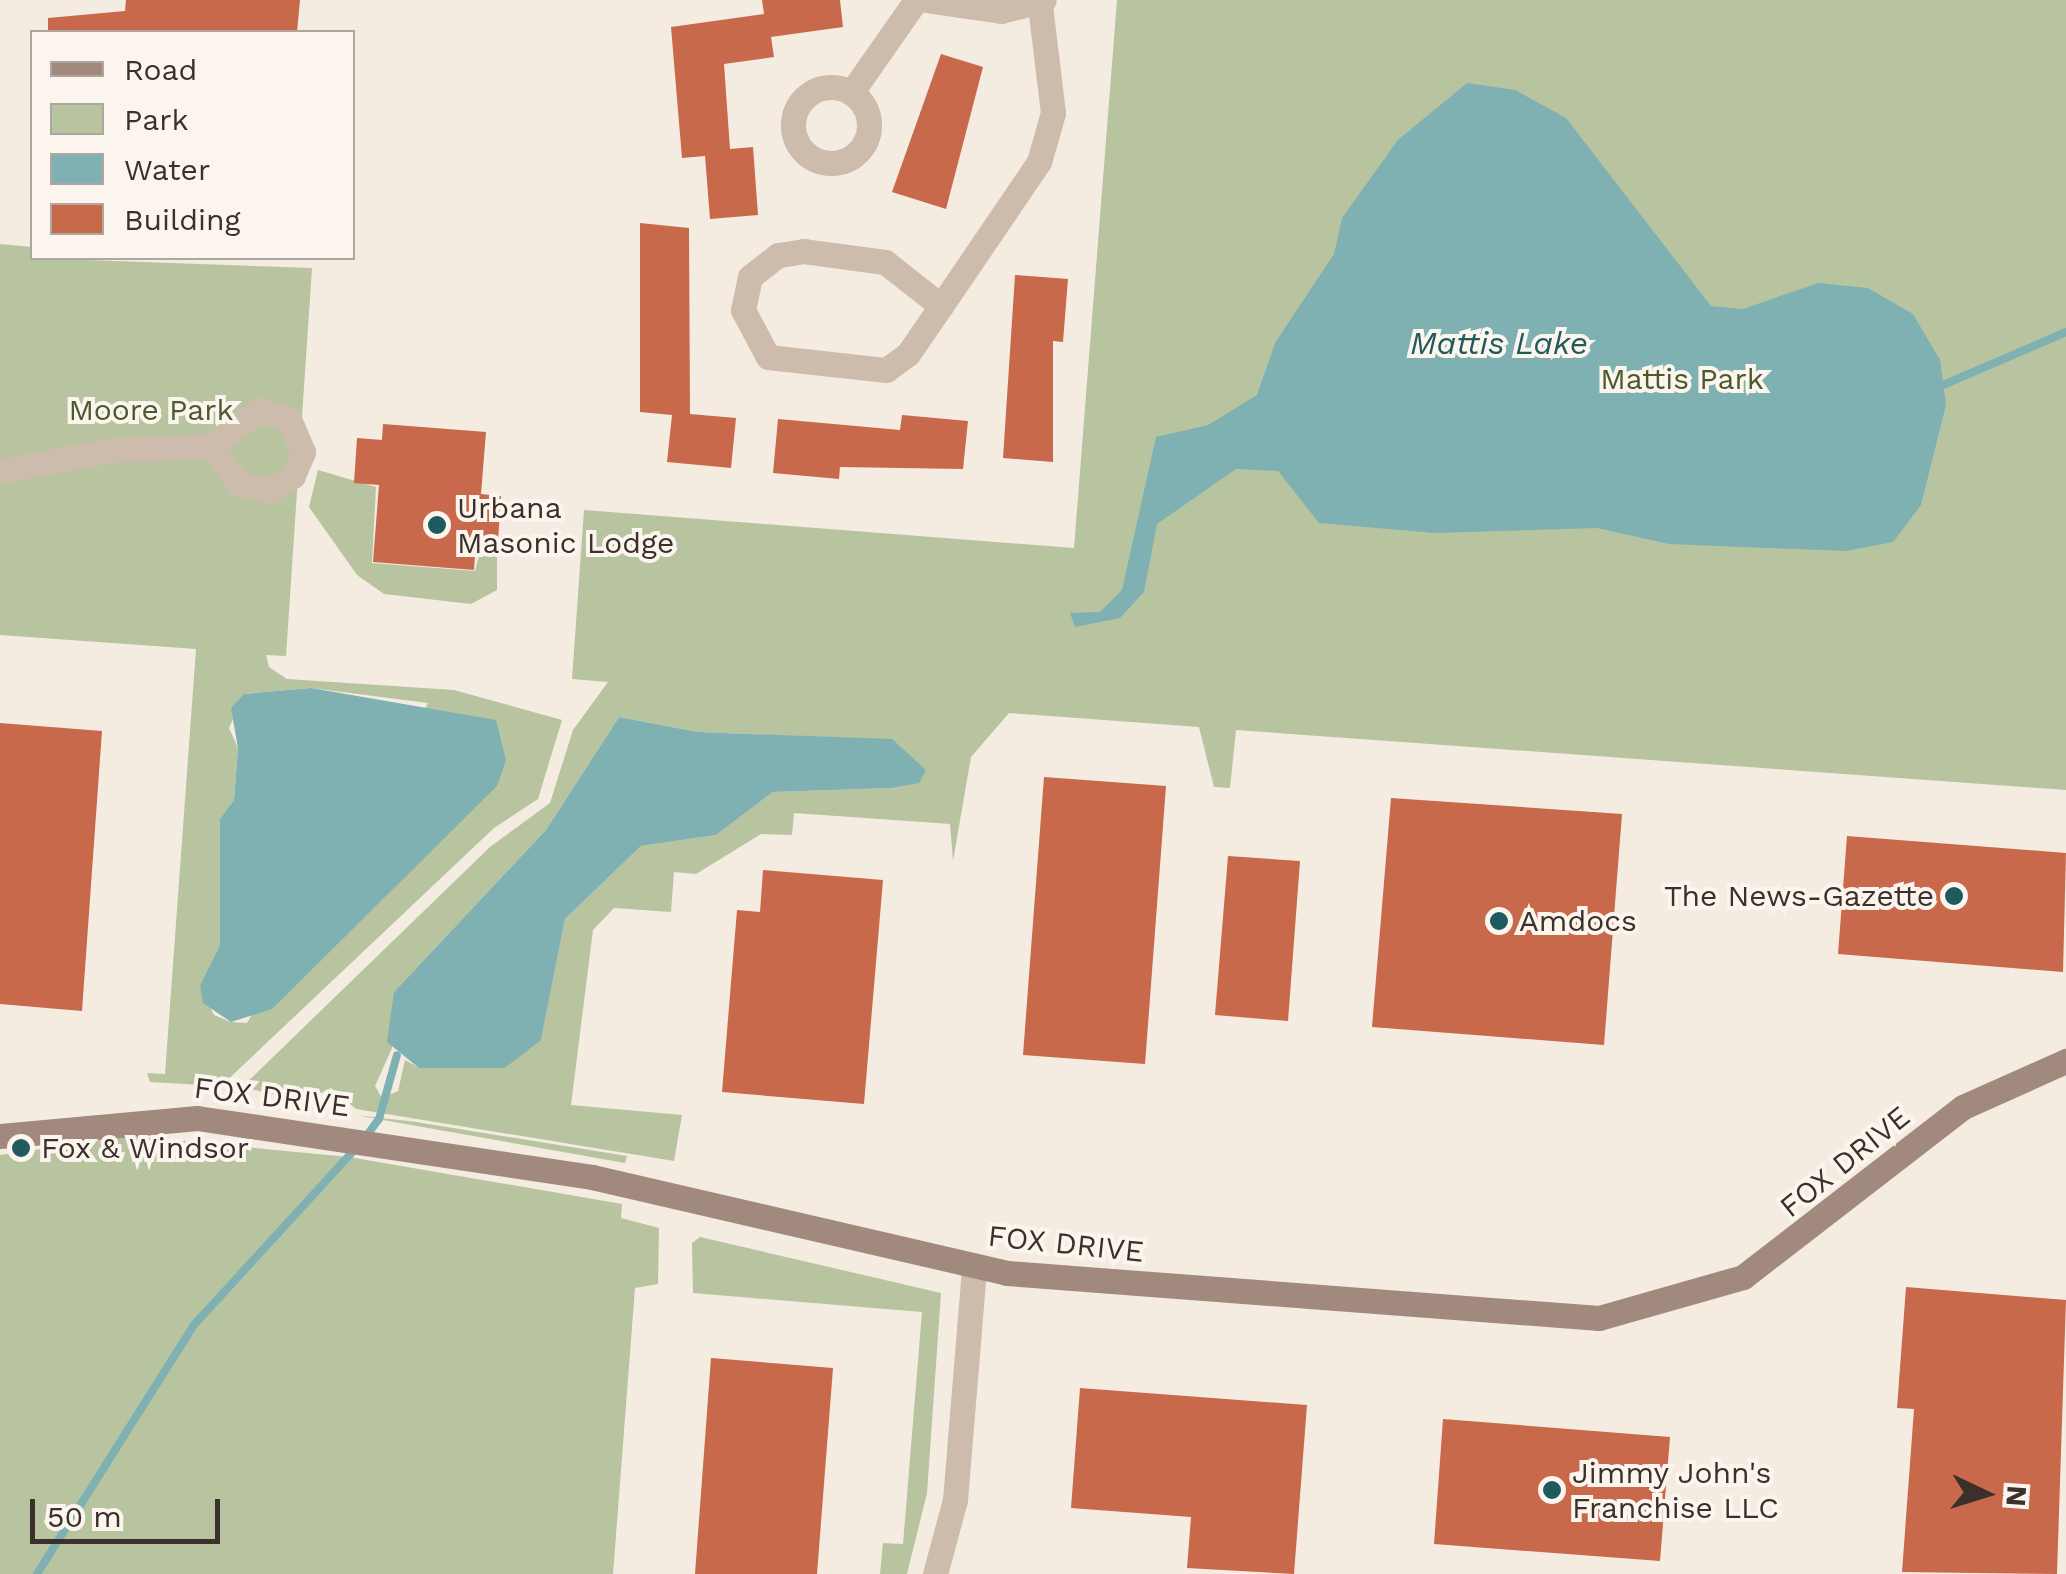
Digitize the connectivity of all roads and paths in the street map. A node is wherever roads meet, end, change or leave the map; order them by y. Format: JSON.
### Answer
{"nodes":[{"id":1,"x":916,"y":0,"type":"edge"},
{"id":2,"x":925,"y":0,"type":"edge"},
{"id":3,"x":1042,"y":2,"type":"edge"},
{"id":4,"x":851,"y":92,"type":"dead end"},
{"id":5,"x":941,"y":306,"type":"junction"},
{"id":6,"x":212,"y":446,"type":"dead end"},
{"id":7,"x":0,"y":470,"type":"edge"},
{"id":8,"x":2066,"y":1061,"type":"edge"},
{"id":9,"x":0,"y":1136,"type":"edge"},
{"id":10,"x":974,"y":1268,"type":"junction"},
{"id":11,"x":936,"y":1574,"type":"edge"}],
"edges":[{"from":1,"to":4,"type":"street"},
{"from":2,"to":3,"type":"street"},
{"from":3,"to":5,"type":"street"},
{"from":5,"to":5,"type":"street"},
{"from":6,"to":7,"type":"street"},
{"from":8,"to":10,"type":"street","name":"FOX DRIVE"},
{"from":9,"to":10,"type":"street","name":"FOX DRIVE"},
{"from":10,"to":11,"type":"street"}]}
